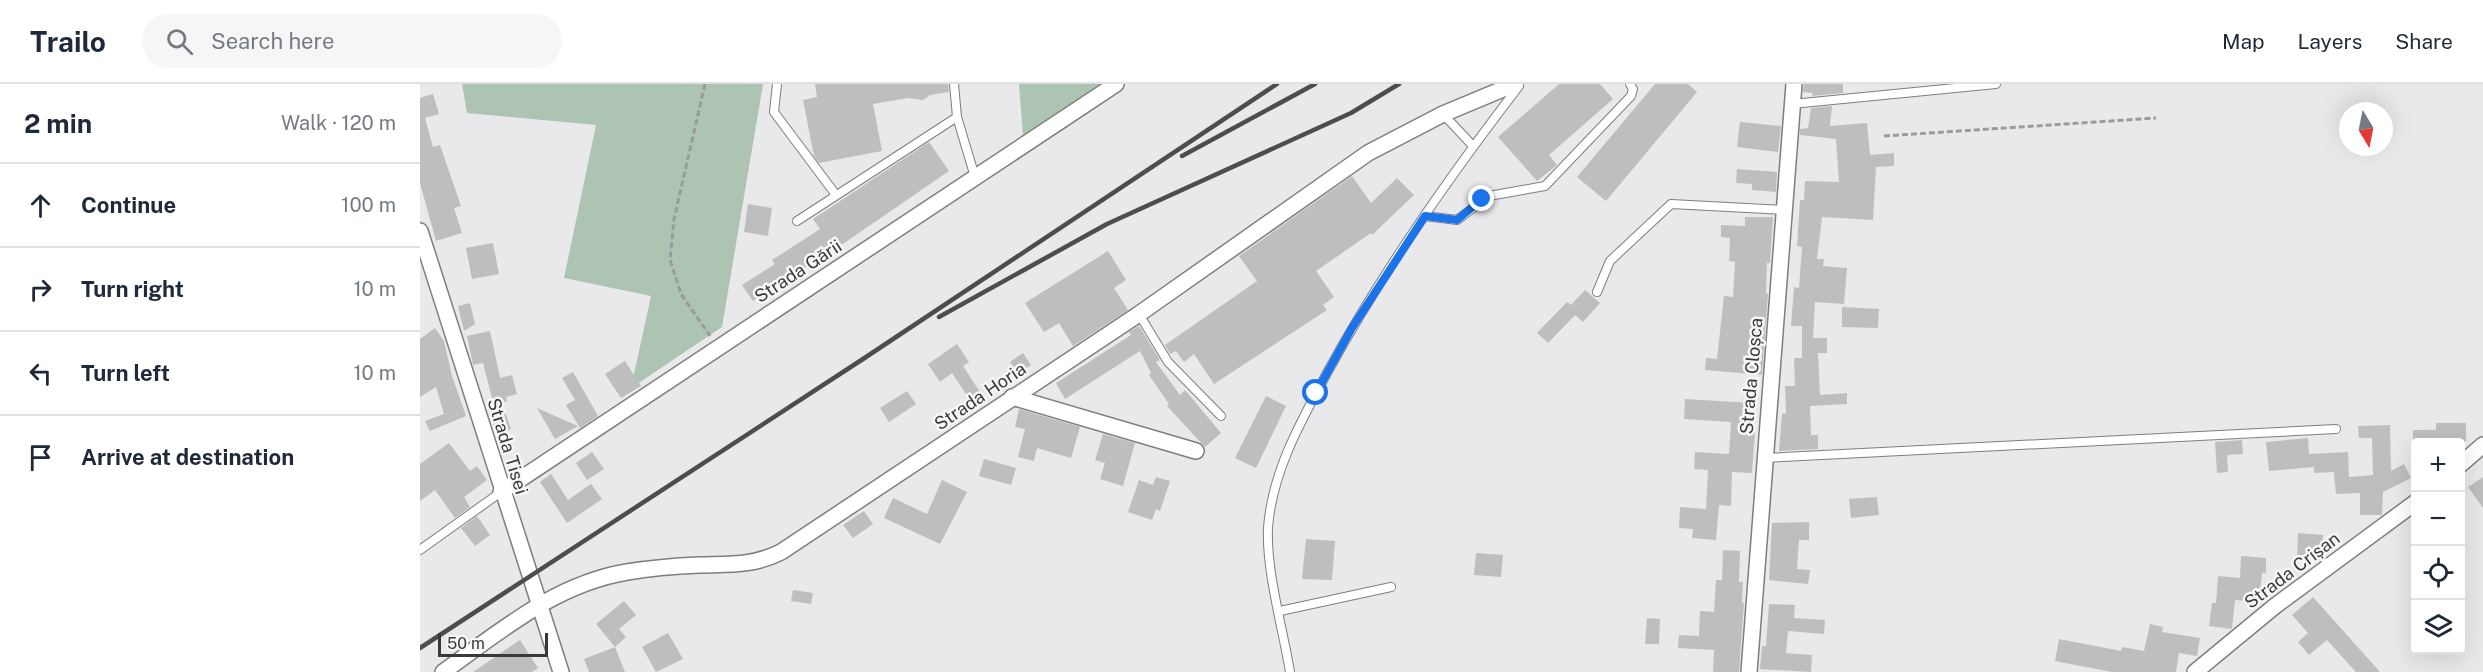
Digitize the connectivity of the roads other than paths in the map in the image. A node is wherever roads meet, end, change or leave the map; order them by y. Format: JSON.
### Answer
{"nodes":[{"id":1,"x":777,"y":84,"type":"edge"},
{"id":2,"x":954,"y":84,"type":"edge"},
{"id":3,"x":1515,"y":84,"type":"edge"},
{"id":4,"x":1521,"y":84,"type":"edge"},
{"id":5,"x":1630,"y":84,"type":"edge"},
{"id":6,"x":1794,"y":84,"type":"edge"},
{"id":7,"x":1996,"y":84,"type":"edge"},
{"id":8,"x":1980,"y":85,"type":"edge"},
{"id":9,"x":1108,"y":86,"type":"edge"},
{"id":10,"x":1792,"y":104,"type":"junction"},
{"id":11,"x":1443,"y":114,"type":"junction"},
{"id":12,"x":957,"y":117,"type":"junction"},
{"id":13,"x":1473,"y":146,"type":"junction"},
{"id":14,"x":975,"y":177,"type":"junction"},
{"id":15,"x":836,"y":195,"type":"junction"},
{"id":16,"x":1784,"y":210,"type":"junction"},
{"id":17,"x":1425,"y":216,"type":"junction"},
{"id":18,"x":797,"y":221,"type":"dead end"},
{"id":19,"x":420,"y":231,"type":"edge"},
{"id":20,"x":1597,"y":292,"type":"dead end"},
{"id":21,"x":1139,"y":314,"type":"junction"},
{"id":22,"x":1012,"y":397,"type":"junction"},
{"id":23,"x":1221,"y":416,"type":"dead end"},
{"id":24,"x":2336,"y":429,"type":"dead end"},
{"id":25,"x":2483,"y":445,"type":"edge"},
{"id":26,"x":1196,"y":451,"type":"dead end"},
{"id":27,"x":1764,"y":458,"type":"junction"},
{"id":28,"x":2465,"y":461,"type":"edge"},
{"id":29,"x":501,"y":492,"type":"junction"},
{"id":30,"x":2411,"y":505,"type":"edge"},
{"id":31,"x":420,"y":550,"type":"edge"},
{"id":32,"x":1391,"y":587,"type":"dead end"},
{"id":33,"x":539,"y":605,"type":"junction"},
{"id":34,"x":1280,"y":611,"type":"junction"},
{"id":35,"x":443,"y":672,"type":"edge"},
{"id":36,"x":561,"y":672,"type":"edge"},
{"id":37,"x":1290,"y":672,"type":"edge"},
{"id":38,"x":1749,"y":672,"type":"edge"},
{"id":39,"x":2195,"y":672,"type":"edge"}],
"edges":[{"from":1,"to":15,"type":"lane"},
{"from":2,"to":12,"type":"lane"},
{"from":3,"to":11,"type":"street","name":"Strada Horia"},
{"from":4,"to":13,"type":"lane"},
{"from":5,"to":17,"type":"lane"},
{"from":6,"to":10,"type":"street","name":"Strada Cloșca"},
{"from":7,"to":8,"type":"lane"},
{"from":8,"to":10,"type":"lane"},
{"from":9,"to":14,"type":"street","name":"Strada Gării"},
{"from":10,"to":16,"type":"street","name":"Strada Cloșca"},
{"from":11,"to":13,"type":"lane"},
{"from":11,"to":21,"type":"street","name":"Strada Horia"},
{"from":12,"to":14,"type":"lane"},
{"from":12,"to":15,"type":"lane"},
{"from":13,"to":17,"type":"lane"},
{"from":14,"to":29,"type":"street","name":"Strada Gării"},
{"from":15,"to":18,"type":"lane"},
{"from":16,"to":20,"type":"lane"},
{"from":16,"to":27,"type":"street","name":"Strada Cloșca"},
{"from":17,"to":34,"type":"lane"},
{"from":19,"to":29,"type":"street","name":"Strada Tisei"},
{"from":21,"to":22,"type":"street","name":"Strada Horia"},
{"from":21,"to":23,"type":"lane"},
{"from":22,"to":26,"type":"street"},
{"from":22,"to":33,"type":"street","name":"Strada Horia"},
{"from":24,"to":27,"type":"lane"},
{"from":25,"to":28,"type":"street"},
{"from":27,"to":38,"type":"street","name":"Strada Cloșca"},
{"from":29,"to":31,"type":"lane"},
{"from":29,"to":33,"type":"street","name":"Strada Tisei"},
{"from":30,"to":39,"type":"street","name":"Strada Crișan"},
{"from":32,"to":34,"type":"lane"},
{"from":33,"to":35,"type":"street","name":"Strada Horia"},
{"from":33,"to":36,"type":"street","name":"Strada Tisei"},
{"from":34,"to":37,"type":"lane"}]}
